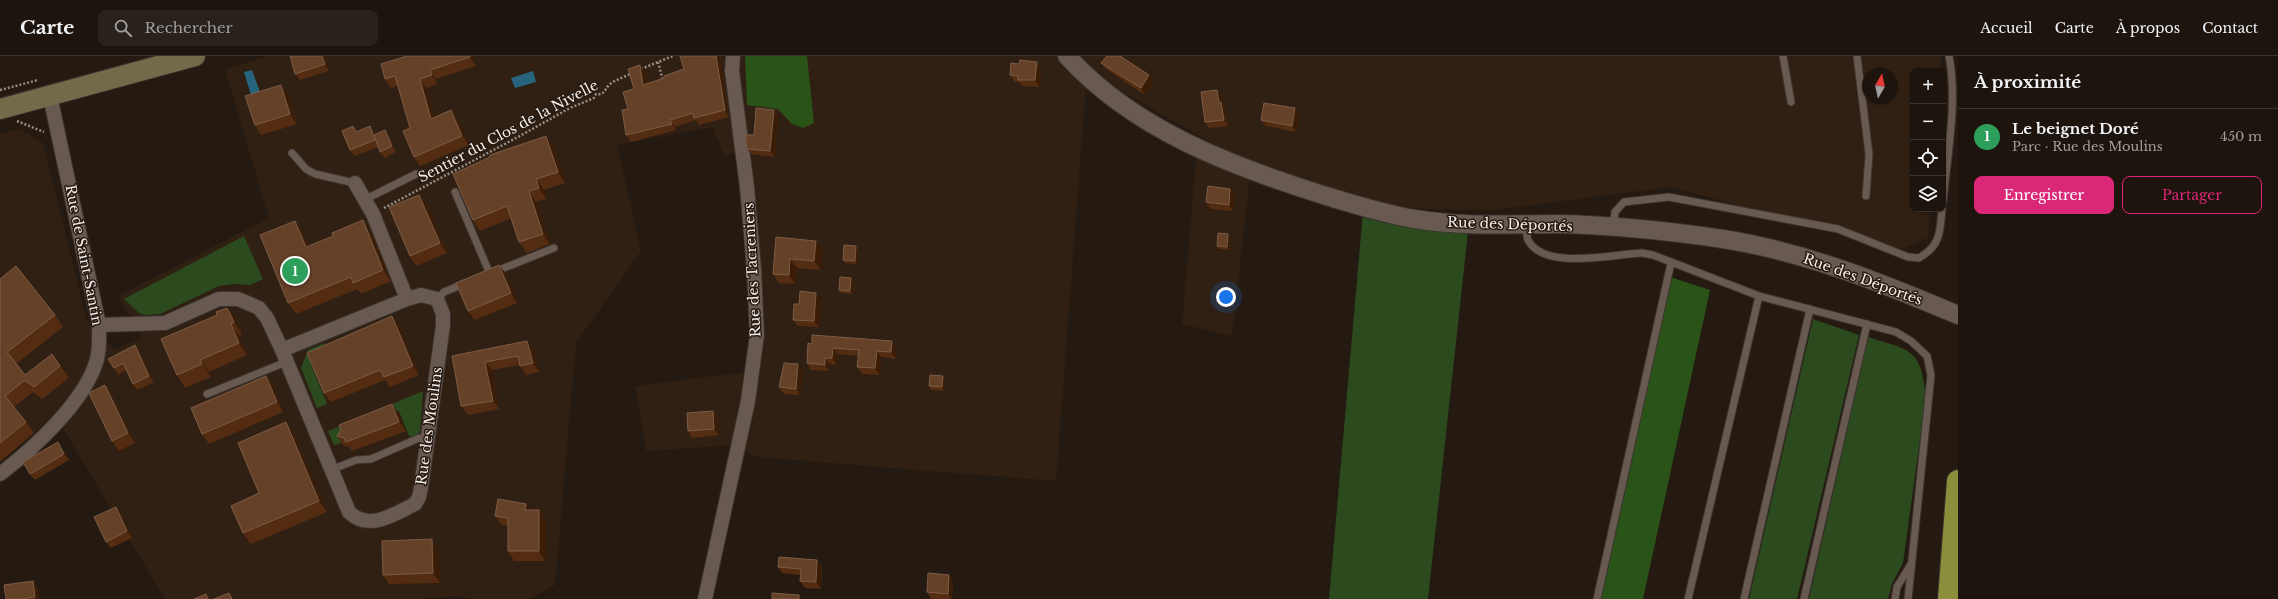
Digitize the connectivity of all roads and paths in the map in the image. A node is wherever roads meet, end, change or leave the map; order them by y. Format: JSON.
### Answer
{"nodes":[{"id":1,"x":195,"y":56,"type":"edge"},
{"id":2,"x":674,"y":56,"type":"edge"},
{"id":3,"x":733,"y":56,"type":"edge"},
{"id":4,"x":1067,"y":56,"type":"edge"},
{"id":5,"x":1783,"y":56,"type":"edge"},
{"id":6,"x":1857,"y":56,"type":"edge"},
{"id":7,"x":1949,"y":56,"type":"edge"},
{"id":8,"x":658,"y":62,"type":"junction"},
{"id":9,"x":639,"y":70,"type":"edge"},
{"id":10,"x":633,"y":72,"type":"edge"},
{"id":11,"x":664,"y":82,"type":"edge"},
{"id":12,"x":50,"y":96,"type":"junction"},
{"id":13,"x":1791,"y":102,"type":"dead end"},
{"id":14,"x":5,"y":114,"type":"edge"},
{"id":15,"x":48,"y":136,"type":"dead end"},
{"id":16,"x":292,"y":153,"type":"dead end"},
{"id":17,"x":416,"y":174,"type":"dead end"},
{"id":18,"x":1946,"y":176,"type":"edge"},
{"id":19,"x":355,"y":183,"type":"joint"},
{"id":20,"x":455,"y":192,"type":"edge"},
{"id":21,"x":1866,"y":196,"type":"dead end"},
{"id":22,"x":366,"y":199,"type":"junction"},
{"id":23,"x":1942,"y":212,"type":"edge"},
{"id":24,"x":373,"y":214,"type":"junction"},
{"id":25,"x":1527,"y":225,"type":"junction"},
{"id":26,"x":1613,"y":228,"type":"junction"},
{"id":27,"x":554,"y":248,"type":"dead end"},
{"id":28,"x":1670,"y":263,"type":"junction"},
{"id":29,"x":483,"y":276,"type":"junction"},
{"id":30,"x":1759,"y":296,"type":"junction"},
{"id":31,"x":407,"y":299,"type":"junction"},
{"id":32,"x":437,"y":299,"type":"junction"},
{"id":33,"x":1810,"y":309,"type":"junction"},
{"id":34,"x":1958,"y":315,"type":"edge"},
{"id":35,"x":1867,"y":324,"type":"junction"},
{"id":36,"x":99,"y":325,"type":"junction"},
{"id":37,"x":284,"y":356,"type":"junction"},
{"id":38,"x":207,"y":394,"type":"dead end"},
{"id":39,"x":427,"y":439,"type":"junction"},
{"id":40,"x":331,"y":470,"type":"junction"},
{"id":41,"x":0,"y":474,"type":"edge"},
{"id":42,"x":1958,"y":481,"type":"edge"},
{"id":43,"x":1912,"y":563,"type":"junction"},
{"id":44,"x":705,"y":599,"type":"edge"},
{"id":45,"x":1597,"y":599,"type":"edge"},
{"id":46,"x":1688,"y":599,"type":"edge"},
{"id":47,"x":1744,"y":599,"type":"edge"},
{"id":48,"x":1804,"y":599,"type":"edge"},
{"id":49,"x":1895,"y":599,"type":"edge"},
{"id":50,"x":1908,"y":599,"type":"edge"},
{"id":51,"x":1949,"y":599,"type":"edge"}],
"edges":[{"from":1,"to":12,"type":"main road"},
{"from":2,"to":8,"type":"path"},
{"from":3,"to":44,"type":"street","name":"Rue des Tacreniers"},
{"from":4,"to":25,"type":"street","name":"Rue des Déportés"},
{"from":5,"to":13,"type":"lane"},
{"from":6,"to":21,"type":"lane"},
{"from":7,"to":18,"type":"lane"},
{"from":8,"to":9,"type":"path"},
{"from":8,"to":11,"type":"path"},
{"from":10,"to":24,"type":"path","name":"Sentier du Clos de la Nivelle"},
{"from":12,"to":14,"type":"main road"},
{"from":12,"to":36,"type":"street","name":"Rue de Saint-Santin"},
{"from":14,"to":15,"type":"path"},
{"from":16,"to":19,"type":"lane"},
{"from":17,"to":22,"type":"lane"},
{"from":19,"to":22,"type":"street"},
{"from":20,"to":29,"type":"lane"},
{"from":22,"to":24,"type":"street"},
{"from":23,"to":26,"type":"lane"},
{"from":24,"to":31,"type":"street"},
{"from":25,"to":26,"type":"street","name":"Rue des Déportés"},
{"from":25,"to":28,"type":"lane"},
{"from":26,"to":34,"type":"street","name":"Rue des Déportés"},
{"from":27,"to":29,"type":"lane"},
{"from":28,"to":30,"type":"lane"},
{"from":28,"to":45,"type":"lane"},
{"from":29,"to":32,"type":"lane"},
{"from":30,"to":33,"type":"lane"},
{"from":30,"to":46,"type":"lane"},
{"from":31,"to":32,"type":"street"},
{"from":31,"to":37,"type":"street"},
{"from":32,"to":39,"type":"street","name":"Rue des Moulins"},
{"from":33,"to":35,"type":"lane"},
{"from":33,"to":47,"type":"lane"},
{"from":35,"to":43,"type":"lane"},
{"from":35,"to":48,"type":"lane"},
{"from":36,"to":37,"type":"street","name":"Rue des Moulins"},
{"from":36,"to":41,"type":"street","name":"Rue de Saint-Santin"},
{"from":37,"to":38,"type":"lane"},
{"from":37,"to":40,"type":"street","name":"Rue des Moulins"},
{"from":39,"to":40,"type":"lane"},
{"from":39,"to":40,"type":"street","name":"Rue des Moulins"},
{"from":42,"to":51,"type":"highway"},
{"from":43,"to":49,"type":"lane"},
{"from":43,"to":50,"type":"lane"}]}
